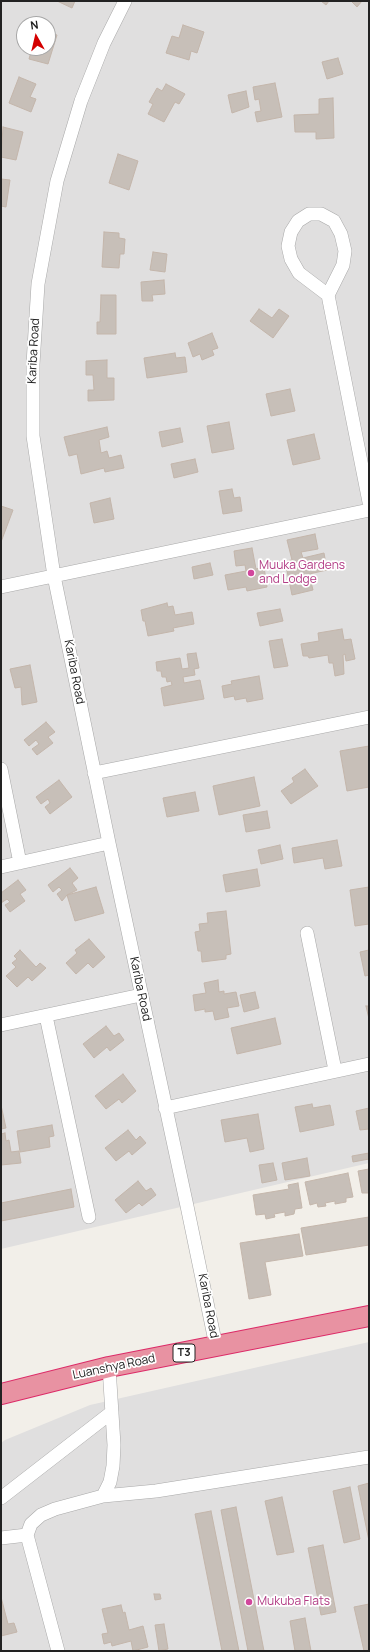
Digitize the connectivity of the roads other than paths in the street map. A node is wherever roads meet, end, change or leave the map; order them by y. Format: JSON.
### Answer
{"nodes":[{"id":1,"x":125,"y":1,"type":"edge"},
{"id":2,"x":328,"y":295,"type":"junction"},
{"id":3,"x":369,"y":502,"type":"edge"},
{"id":4,"x":369,"y":510,"type":"edge"},
{"id":5,"x":54,"y":576,"type":"junction"},
{"id":6,"x":1,"y":587,"type":"edge"},
{"id":7,"x":369,"y":717,"type":"edge"},
{"id":8,"x":1,"y":770,"type":"edge"},
{"id":9,"x":94,"y":773,"type":"junction"},
{"id":10,"x":109,"y":843,"type":"junction"},
{"id":11,"x":20,"y":863,"type":"junction"},
{"id":12,"x":1,"y":867,"type":"edge"},
{"id":13,"x":307,"y":933,"type":"dead end"},
{"id":14,"x":141,"y":995,"type":"junction"},
{"id":15,"x":46,"y":1016,"type":"junction"},
{"id":16,"x":1,"y":1025,"type":"edge"},
{"id":17,"x":369,"y":1064,"type":"edge"},
{"id":18,"x":335,"y":1070,"type":"junction"},
{"id":19,"x":165,"y":1108,"type":"junction"},
{"id":20,"x":89,"y":1218,"type":"dead end"},
{"id":21,"x":369,"y":1316,"type":"edge"},
{"id":22,"x":216,"y":1346,"type":"junction"},
{"id":23,"x":109,"y":1367,"type":"junction"},
{"id":24,"x":1,"y":1394,"type":"edge"},
{"id":25,"x":112,"y":1412,"type":"junction"},
{"id":26,"x":369,"y":1457,"type":"edge"},
{"id":27,"x":103,"y":1496,"type":"junction"},
{"id":28,"x":1,"y":1498,"type":"edge"},
{"id":29,"x":27,"y":1536,"type":"junction"},
{"id":30,"x":1,"y":1538,"type":"edge"},
{"id":31,"x":58,"y":1651,"type":"edge"}],
"edges":[{"from":1,"to":5,"type":"street","name":"Kariba Road"},
{"from":2,"to":2,"type":"street"},
{"from":2,"to":3,"type":"street"},
{"from":4,"to":5,"type":"street"},
{"from":5,"to":6,"type":"street"},
{"from":5,"to":9,"type":"street","name":"Kariba Road"},
{"from":7,"to":9,"type":"street"},
{"from":8,"to":11,"type":"street"},
{"from":9,"to":10,"type":"street","name":"Kariba Road"},
{"from":10,"to":11,"type":"street"},
{"from":10,"to":14,"type":"street","name":"Kariba Road"},
{"from":11,"to":12,"type":"street"},
{"from":13,"to":18,"type":"street"},
{"from":14,"to":15,"type":"street"},
{"from":14,"to":19,"type":"street","name":"Kariba Road"},
{"from":15,"to":16,"type":"street"},
{"from":15,"to":20,"type":"street"},
{"from":17,"to":18,"type":"street"},
{"from":18,"to":19,"type":"street"},
{"from":19,"to":22,"type":"street","name":"Kariba Road"},
{"from":21,"to":22,"type":"highway","name":"Luanshya Road","number":"T3"},
{"from":22,"to":23,"type":"highway","name":"Luanshya Road","number":"T3"},
{"from":23,"to":24,"type":"highway","name":"Luanshya Road","number":"T3"},
{"from":23,"to":25,"type":"street"},
{"from":25,"to":27,"type":"street"},
{"from":25,"to":28,"type":"street"},
{"from":26,"to":27,"type":"street"},
{"from":27,"to":29,"type":"street"},
{"from":29,"to":30,"type":"street"},
{"from":29,"to":31,"type":"street"}]}
